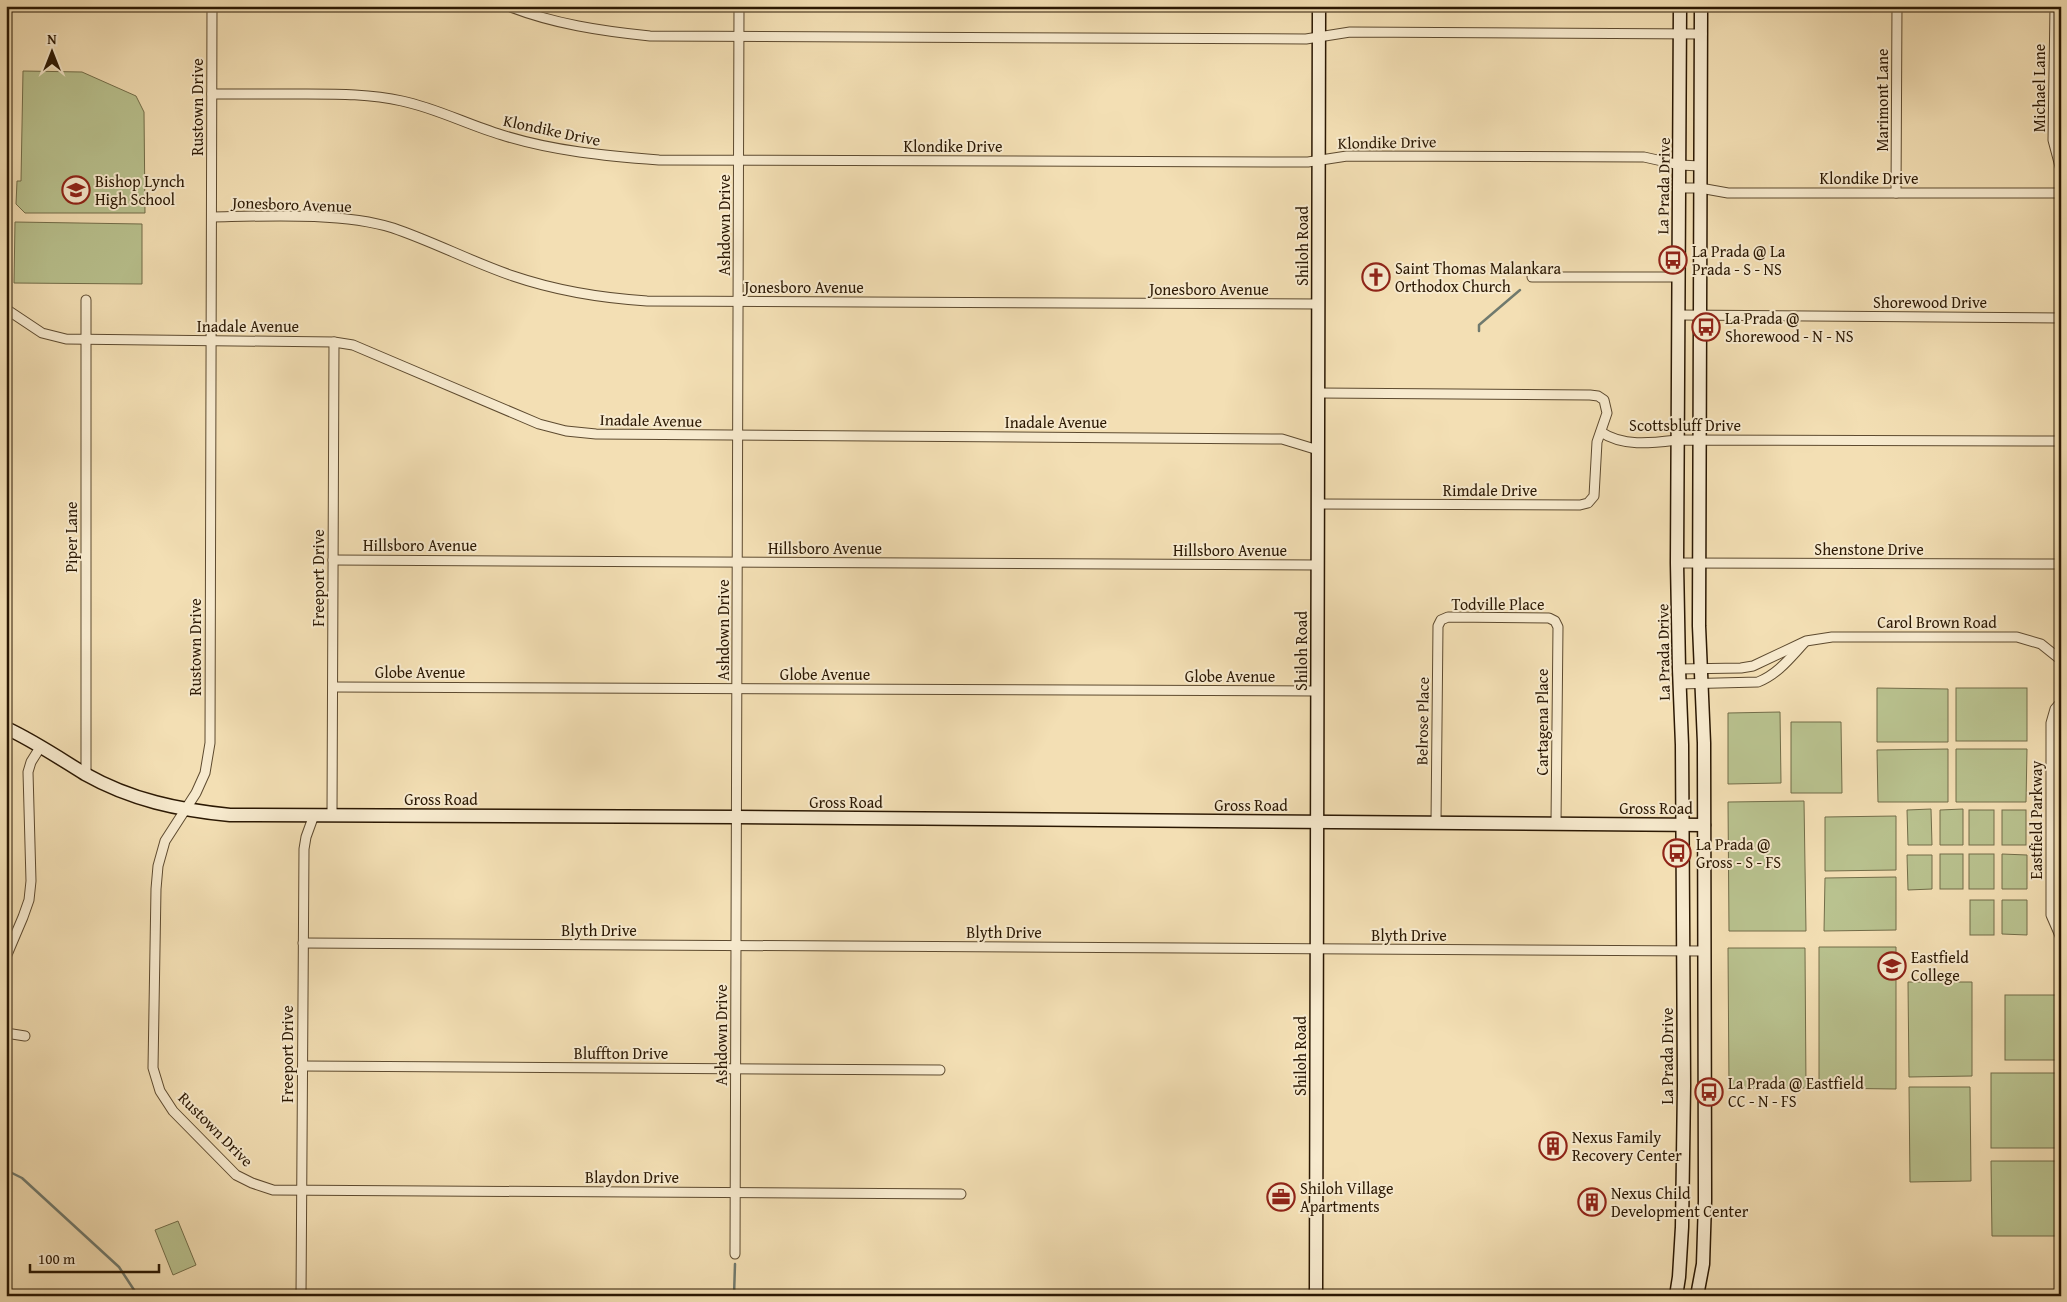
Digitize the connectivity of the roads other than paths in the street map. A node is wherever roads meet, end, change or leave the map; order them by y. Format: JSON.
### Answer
{"nodes":[{"id":1,"x":212,"y":6,"type":"edge"},
{"id":2,"x":508,"y":6,"type":"edge"},
{"id":3,"x":739,"y":6,"type":"edge"},
{"id":4,"x":1319,"y":6,"type":"edge"},
{"id":5,"x":1680,"y":6,"type":"edge"},
{"id":6,"x":1701,"y":6,"type":"edge"},
{"id":7,"x":1897,"y":6,"type":"edge"},
{"id":8,"x":2055,"y":6,"type":"edge"},
{"id":9,"x":1680,"y":34,"type":"junction"},
{"id":10,"x":1702,"y":34,"type":"junction"},
{"id":11,"x":739,"y":37,"type":"junction"},
{"id":12,"x":1319,"y":37,"type":"junction"},
{"id":13,"x":212,"y":94,"type":"junction"},
{"id":14,"x":738,"y":160,"type":"junction"},
{"id":15,"x":1318,"y":161,"type":"junction"},
{"id":16,"x":1680,"y":165,"type":"junction"},
{"id":17,"x":1700,"y":166,"type":"junction"},
{"id":18,"x":2061,"y":170,"type":"edge"},
{"id":19,"x":1678,"y":188,"type":"junction"},
{"id":20,"x":1700,"y":188,"type":"junction"},
{"id":21,"x":1896,"y":193,"type":"junction"},
{"id":22,"x":2061,"y":193,"type":"edge"},
{"id":23,"x":212,"y":217,"type":"junction"},
{"id":24,"x":1532,"y":277,"type":"dead end"},
{"id":25,"x":1679,"y":277,"type":"junction"},
{"id":26,"x":86,"y":300,"type":"dead end"},
{"id":27,"x":739,"y":302,"type":"junction"},
{"id":28,"x":1318,"y":304,"type":"junction"},
{"id":29,"x":6,"y":309,"type":"edge"},
{"id":30,"x":1679,"y":315,"type":"junction"},
{"id":31,"x":1700,"y":315,"type":"junction"},
{"id":32,"x":2061,"y":318,"type":"edge"},
{"id":33,"x":86,"y":340,"type":"junction"},
{"id":34,"x":211,"y":340,"type":"junction"},
{"id":35,"x":334,"y":342,"type":"junction"},
{"id":36,"x":1319,"y":393,"type":"junction"},
{"id":37,"x":1601,"y":432,"type":"junction"},
{"id":38,"x":738,"y":436,"type":"junction"},
{"id":39,"x":1678,"y":440,"type":"junction"},
{"id":40,"x":1699,"y":440,"type":"junction"},
{"id":41,"x":2061,"y":441,"type":"edge"},
{"id":42,"x":1318,"y":450,"type":"junction"},
{"id":43,"x":1318,"y":504,"type":"junction"},
{"id":44,"x":333,"y":560,"type":"junction"},
{"id":45,"x":2061,"y":560,"type":"edge"},
{"id":46,"x":738,"y":563,"type":"junction"},
{"id":47,"x":1699,"y":563,"type":"junction"},
{"id":48,"x":1678,"y":564,"type":"junction"},
{"id":49,"x":2061,"y":564,"type":"edge"},
{"id":50,"x":1317,"y":565,"type":"junction"},
{"id":51,"x":1441,"y":620,"type":"joint"},
{"id":52,"x":1555,"y":621,"type":"joint"},
{"id":53,"x":2061,"y":626,"type":"edge"},
{"id":54,"x":1806,"y":641,"type":"junction"},
{"id":55,"x":2061,"y":660,"type":"edge"},
{"id":56,"x":1701,"y":668,"type":"junction"},
{"id":57,"x":1678,"y":669,"type":"junction"},
{"id":58,"x":1701,"y":683,"type":"junction"},
{"id":59,"x":1679,"y":684,"type":"junction"},
{"id":60,"x":333,"y":687,"type":"junction"},
{"id":61,"x":738,"y":689,"type":"junction"},
{"id":62,"x":1317,"y":691,"type":"junction"},
{"id":63,"x":2061,"y":702,"type":"edge"},
{"id":64,"x":6,"y":728,"type":"edge"},
{"id":65,"x":40,"y":746,"type":"junction"},
{"id":66,"x":86,"y":774,"type":"junction"},
{"id":67,"x":184,"y":810,"type":"junction"},
{"id":68,"x":332,"y":814,"type":"junction"},
{"id":69,"x":314,"y":815,"type":"junction"},
{"id":70,"x":738,"y":817,"type":"junction"},
{"id":71,"x":1318,"y":822,"type":"junction"},
{"id":72,"x":1436,"y":822,"type":"junction"},
{"id":73,"x":1556,"y":823,"type":"junction"},
{"id":74,"x":1683,"y":825,"type":"junction"},
{"id":75,"x":1704,"y":825,"type":"junction"},
{"id":76,"x":2061,"y":938,"type":"edge"},
{"id":77,"x":303,"y":943,"type":"junction"},
{"id":78,"x":737,"y":946,"type":"junction"},
{"id":79,"x":1317,"y":950,"type":"junction"},
{"id":80,"x":1683,"y":951,"type":"junction"},
{"id":81,"x":1704,"y":952,"type":"junction"},
{"id":82,"x":6,"y":957,"type":"edge"},
{"id":83,"x":6,"y":1032,"type":"edge"},
{"id":84,"x":25,"y":1036,"type":"dead end"},
{"id":85,"x":302,"y":1066,"type":"junction"},
{"id":86,"x":736,"y":1069,"type":"junction"},
{"id":87,"x":940,"y":1070,"type":"dead end"},
{"id":88,"x":1682,"y":1143,"type":"junction"},
{"id":89,"x":1704,"y":1143,"type":"junction"},
{"id":90,"x":302,"y":1190,"type":"junction"},
{"id":91,"x":735,"y":1192,"type":"junction"},
{"id":92,"x":961,"y":1194,"type":"dead end"},
{"id":93,"x":735,"y":1254,"type":"dead end"},
{"id":94,"x":1680,"y":1277,"type":"junction"},
{"id":95,"x":1701,"y":1281,"type":"junction"},
{"id":96,"x":301,"y":1296,"type":"edge"},
{"id":97,"x":1316,"y":1296,"type":"edge"},
{"id":98,"x":1676,"y":1296,"type":"edge"},
{"id":99,"x":1697,"y":1296,"type":"edge"}],
"edges":[{"from":1,"to":13,"type":"street","name":"Rustown Drive"},
{"from":2,"to":11,"type":"street"},
{"from":3,"to":11,"type":"street","name":"Ashdown Drive"},
{"from":4,"to":12,"type":"street","name":"Shiloh Road"},
{"from":5,"to":9,"type":"street","name":"La Prada Drive"},
{"from":6,"to":10,"type":"street"},
{"from":7,"to":21,"type":"street","name":"Marimont Lane"},
{"from":8,"to":18,"type":"street","name":"Michael Lane"},
{"from":9,"to":10,"type":"street"},
{"from":9,"to":12,"type":"street"},
{"from":9,"to":16,"type":"street","name":"La Prada Drive"},
{"from":10,"to":17,"type":"street"},
{"from":11,"to":12,"type":"street"},
{"from":11,"to":14,"type":"street","name":"Ashdown Drive"},
{"from":12,"to":15,"type":"street","name":"Shiloh Road"},
{"from":13,"to":14,"type":"street","name":"Klondike Drive"},
{"from":13,"to":23,"type":"street","name":"Rustown Drive"},
{"from":14,"to":15,"type":"street","name":"Klondike Drive"},
{"from":14,"to":27,"type":"street","name":"Ashdown Drive"},
{"from":15,"to":16,"type":"street","name":"Klondike Drive"},
{"from":15,"to":28,"type":"street","name":"Shiloh Road"},
{"from":16,"to":17,"type":"street","name":"Klondike Drive"},
{"from":16,"to":19,"type":"street","name":"La Prada Drive"},
{"from":17,"to":20,"type":"street"},
{"from":19,"to":20,"type":"street","name":"Klondike Drive"},
{"from":19,"to":25,"type":"street","name":"La Prada Drive"},
{"from":20,"to":21,"type":"street","name":"Klondike Drive"},
{"from":20,"to":31,"type":"street"},
{"from":21,"to":22,"type":"street","name":"Klondike Drive"},
{"from":23,"to":27,"type":"street","name":"Jonesboro Avenue"},
{"from":23,"to":34,"type":"street","name":"Rustown Drive"},
{"from":24,"to":25,"type":"street"},
{"from":25,"to":30,"type":"street","name":"La Prada Drive"},
{"from":26,"to":33,"type":"street","name":"Piper Lane"},
{"from":27,"to":28,"type":"street","name":"Jonesboro Avenue"},
{"from":27,"to":38,"type":"street","name":"Ashdown Drive"},
{"from":28,"to":36,"type":"street","name":"Shiloh Road"},
{"from":29,"to":33,"type":"street","name":"Inadale Avenue"},
{"from":30,"to":31,"type":"street","name":"Shorewood Drive"},
{"from":30,"to":39,"type":"street","name":"La Prada Drive"},
{"from":31,"to":32,"type":"street","name":"Shorewood Drive"},
{"from":31,"to":40,"type":"street"},
{"from":33,"to":34,"type":"street","name":"Inadale Avenue"},
{"from":33,"to":66,"type":"street","name":"Piper Lane"},
{"from":34,"to":35,"type":"street","name":"Inadale Avenue"},
{"from":34,"to":67,"type":"street","name":"Rustown Drive"},
{"from":35,"to":38,"type":"street","name":"Inadale Avenue"},
{"from":35,"to":44,"type":"street","name":"Freeport Drive"},
{"from":36,"to":37,"type":"street","name":"Scottsbluff Drive"},
{"from":36,"to":42,"type":"street","name":"Shiloh Road"},
{"from":37,"to":39,"type":"street","name":"Scottsbluff Drive"},
{"from":37,"to":43,"type":"street","name":"Rimdale Drive"},
{"from":38,"to":42,"type":"street","name":"Inadale Avenue"},
{"from":38,"to":46,"type":"street","name":"Ashdown Drive"},
{"from":39,"to":40,"type":"street","name":"Scottsbluff Drive"},
{"from":39,"to":48,"type":"street","name":"La Prada Drive"},
{"from":40,"to":41,"type":"street","name":"Scottsbluff Drive"},
{"from":40,"to":47,"type":"street"},
{"from":42,"to":43,"type":"street","name":"Shiloh Road"},
{"from":43,"to":50,"type":"street","name":"Shiloh Road"},
{"from":44,"to":46,"type":"street","name":"Hillsboro Avenue"},
{"from":44,"to":60,"type":"street","name":"Freeport Drive"},
{"from":45,"to":49,"type":"street"},
{"from":46,"to":50,"type":"street","name":"Hillsboro Avenue"},
{"from":46,"to":61,"type":"street","name":"Ashdown Drive"},
{"from":47,"to":48,"type":"street","name":"Shenstone Drive"},
{"from":47,"to":49,"type":"street","name":"Shenstone Drive"},
{"from":47,"to":56,"type":"street"},
{"from":48,"to":57,"type":"street","name":"La Prada Drive"},
{"from":49,"to":53,"type":"street"},
{"from":50,"to":62,"type":"street","name":"Shiloh Road"},
{"from":51,"to":52,"type":"street","name":"Todville Place"},
{"from":51,"to":72,"type":"street","name":"Belrose Place"},
{"from":52,"to":73,"type":"street","name":"Cartagena Place"},
{"from":54,"to":55,"type":"street","name":"Carol Brown Road"},
{"from":54,"to":56,"type":"street","name":"Carol Brown Road"},
{"from":54,"to":58,"type":"street"},
{"from":56,"to":57,"type":"street","name":"Carol Brown Road"},
{"from":56,"to":58,"type":"street"},
{"from":57,"to":59,"type":"street","name":"La Prada Drive"},
{"from":58,"to":59,"type":"street"},
{"from":58,"to":75,"type":"street"},
{"from":59,"to":74,"type":"street","name":"La Prada Drive"},
{"from":60,"to":61,"type":"street","name":"Globe Avenue"},
{"from":60,"to":68,"type":"street","name":"Freeport Drive"},
{"from":61,"to":62,"type":"street","name":"Globe Avenue"},
{"from":61,"to":70,"type":"street","name":"Ashdown Drive"},
{"from":62,"to":71,"type":"street","name":"Shiloh Road"},
{"from":63,"to":76,"type":"street","name":"Eastfield Parkway"},
{"from":64,"to":65,"type":"street","name":"Gross Road"},
{"from":65,"to":66,"type":"street","name":"Gross Road"},
{"from":65,"to":82,"type":"street"},
{"from":66,"to":67,"type":"street","name":"Gross Road"},
{"from":67,"to":69,"type":"street","name":"Gross Road"},
{"from":67,"to":90,"type":"street","name":"Rustown Drive"},
{"from":68,"to":69,"type":"street","name":"Gross Road"},
{"from":68,"to":70,"type":"street","name":"Gross Road"},
{"from":69,"to":77,"type":"street","name":"Freeport Drive"},
{"from":70,"to":71,"type":"street","name":"Gross Road"},
{"from":70,"to":78,"type":"street","name":"Ashdown Drive"},
{"from":71,"to":72,"type":"street","name":"Gross Road"},
{"from":71,"to":79,"type":"street","name":"Shiloh Road"},
{"from":72,"to":73,"type":"street","name":"Gross Road"},
{"from":73,"to":74,"type":"street","name":"Gross Road"},
{"from":74,"to":75,"type":"street","name":"Gross Road"},
{"from":74,"to":80,"type":"street","name":"La Prada Drive"},
{"from":75,"to":81,"type":"street"},
{"from":77,"to":78,"type":"street","name":"Blyth Drive"},
{"from":77,"to":85,"type":"street","name":"Freeport Drive"},
{"from":78,"to":79,"type":"street","name":"Blyth Drive"},
{"from":78,"to":86,"type":"street","name":"Ashdown Drive"},
{"from":79,"to":80,"type":"street","name":"Blyth Drive"},
{"from":79,"to":97,"type":"street","name":"Shiloh Road"},
{"from":80,"to":81,"type":"street","name":"Blyth Drive"},
{"from":80,"to":88,"type":"street","name":"La Prada Drive"},
{"from":81,"to":89,"type":"street"},
{"from":83,"to":84,"type":"street"},
{"from":85,"to":86,"type":"street","name":"Bluffton Drive"},
{"from":85,"to":90,"type":"street","name":"Freeport Drive"},
{"from":86,"to":87,"type":"street","name":"Bluffton Drive"},
{"from":86,"to":91,"type":"street","name":"Ashdown Drive"},
{"from":88,"to":89,"type":"street"},
{"from":88,"to":94,"type":"street","name":"La Prada Drive"},
{"from":89,"to":95,"type":"street"},
{"from":90,"to":91,"type":"street","name":"Blaydon Drive"},
{"from":90,"to":96,"type":"street","name":"Freeport Drive"},
{"from":91,"to":92,"type":"street","name":"Blaydon Drive"},
{"from":91,"to":93,"type":"street","name":"Ashdown Drive"},
{"from":94,"to":95,"type":"street"},
{"from":94,"to":98,"type":"street","name":"La Prada Drive"},
{"from":95,"to":99,"type":"street"}]}
